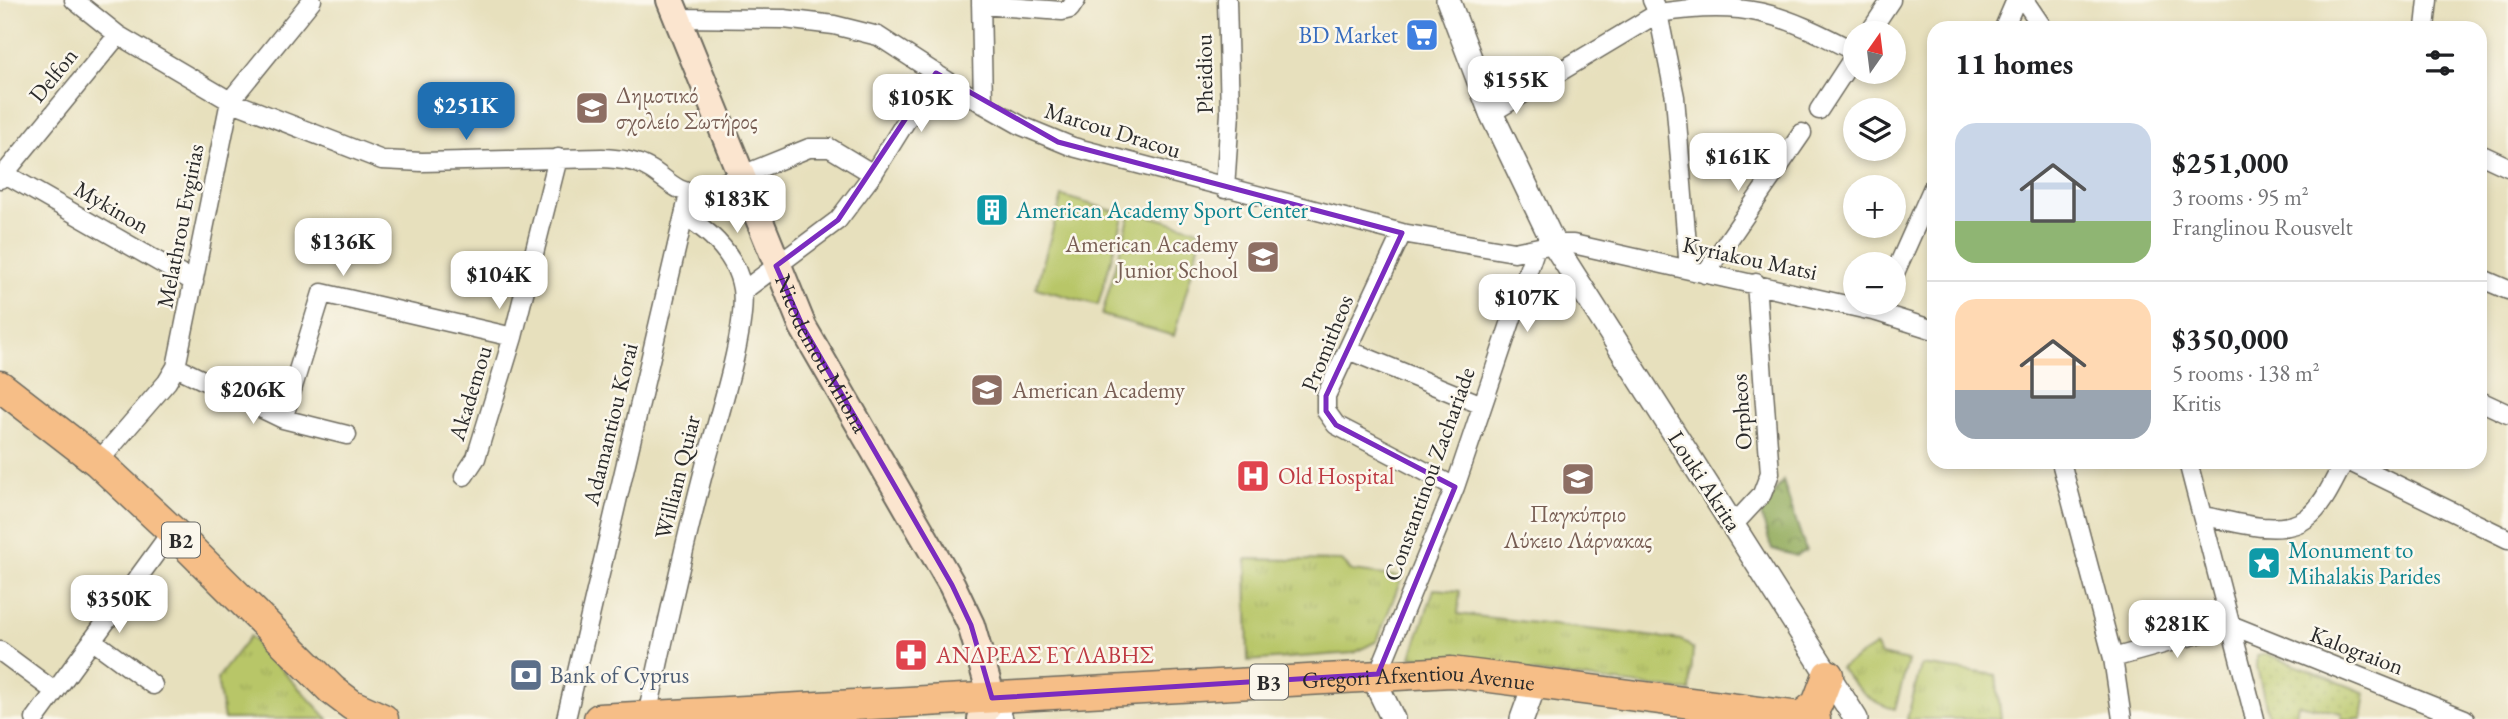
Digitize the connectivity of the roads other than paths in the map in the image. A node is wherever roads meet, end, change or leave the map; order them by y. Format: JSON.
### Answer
{"nodes":[{"id":1,"x":74,"y":0,"type":"edge"},
{"id":2,"x":1076,"y":0,"type":"edge"},
{"id":3,"x":1227,"y":0,"type":"edge"},
{"id":4,"x":1448,"y":0,"type":"edge"},
{"id":5,"x":1891,"y":0,"type":"edge"},
{"id":6,"x":2016,"y":0,"type":"edge"},
{"id":7,"x":2024,"y":0,"type":"edge"},
{"id":8,"x":2428,"y":0,"type":"edge"},
{"id":9,"x":310,"y":1,"type":"edge"},
{"id":10,"x":1746,"y":1,"type":"edge"},
{"id":11,"x":981,"y":3,"type":"edge"},
{"id":12,"x":1655,"y":6,"type":"edge"},
{"id":13,"x":673,"y":9,"type":"edge"},
{"id":14,"x":1878,"y":21,"type":"edge"},
{"id":15,"x":2007,"y":21,"type":"edge"},
{"id":16,"x":2038,"y":21,"type":"edge"},
{"id":17,"x":2426,"y":21,"type":"edge"},
{"id":18,"x":118,"y":35,"type":"junction"},
{"id":19,"x":1843,"y":47,"type":"edge"},
{"id":20,"x":936,"y":73,"type":"junction"},
{"id":21,"x":1843,"y":73,"type":"edge"},
{"id":22,"x":230,"y":102,"type":"junction"},
{"id":23,"x":983,"y":104,"type":"junction"},
{"id":24,"x":1819,"y":110,"type":"dead end"},
{"id":25,"x":1491,"y":113,"type":"junction"},
{"id":26,"x":1802,"y":133,"type":"dead end"},
{"id":27,"x":2487,"y":157,"type":"edge"},
{"id":28,"x":558,"y":158,"type":"junction"},
{"id":29,"x":2508,"y":167,"type":"edge"},
{"id":30,"x":873,"y":174,"type":"junction"},
{"id":31,"x":2,"y":176,"type":"edge"},
{"id":32,"x":740,"y":177,"type":"junction"},
{"id":33,"x":1225,"y":189,"type":"junction"},
{"id":34,"x":689,"y":194,"type":"junction"},
{"id":35,"x":1927,"y":201,"type":"edge"},
{"id":36,"x":685,"y":216,"type":"junction"},
{"id":37,"x":1402,"y":233,"type":"junction"},
{"id":38,"x":1544,"y":247,"type":"junction"},
{"id":39,"x":1904,"y":252,"type":"edge"},
{"id":40,"x":776,"y":265,"type":"junction"},
{"id":41,"x":1697,"y":272,"type":"junction"},
{"id":42,"x":2487,"y":281,"type":"edge"},
{"id":43,"x":194,"y":282,"type":"junction"},
{"id":44,"x":1756,"y":283,"type":"junction"},
{"id":45,"x":2508,"y":290,"type":"edge"},
{"id":46,"x":743,"y":291,"type":"junction"},
{"id":47,"x":1843,"y":300,"type":"edge"},
{"id":48,"x":1898,"y":315,"type":"edge"},
{"id":49,"x":1927,"y":327,"type":"edge"},
{"id":50,"x":513,"y":337,"type":"junction"},
{"id":51,"x":1348,"y":350,"type":"junction"},
{"id":52,"x":176,"y":367,"type":"junction"},
{"id":53,"x":0,"y":386,"type":"edge"},
{"id":54,"x":2487,"y":404,"type":"edge"},
{"id":55,"x":1482,"y":405,"type":"junction"},
{"id":56,"x":2508,"y":414,"type":"edge"},
{"id":57,"x":283,"y":419,"type":"junction"},
{"id":58,"x":347,"y":435,"type":"dead end"},
{"id":59,"x":98,"y":462,"type":"junction"},
{"id":60,"x":2063,"y":469,"type":"edge"},
{"id":61,"x":2190,"y":469,"type":"edge"},
{"id":62,"x":2340,"y":469,"type":"edge"},
{"id":63,"x":2364,"y":469,"type":"edge"},
{"id":64,"x":464,"y":476,"type":"dead end"},
{"id":65,"x":1455,"y":487,"type":"junction"},
{"id":66,"x":2204,"y":516,"type":"junction"},
{"id":67,"x":1733,"y":525,"type":"junction"},
{"id":68,"x":172,"y":530,"type":"junction"},
{"id":69,"x":2508,"y":539,"type":"edge"},
{"id":70,"x":2231,"y":625,"type":"junction"},
{"id":71,"x":92,"y":640,"type":"junction"},
{"id":72,"x":0,"y":651,"type":"edge"},
{"id":73,"x":2113,"y":658,"type":"junction"},
{"id":74,"x":1378,"y":674,"type":"junction"},
{"id":75,"x":1828,"y":675,"type":"junction"},
{"id":76,"x":1535,"y":683,"type":"junction"},
{"id":77,"x":153,"y":685,"type":"dead end"},
{"id":78,"x":54,"y":691,"type":"junction"},
{"id":79,"x":991,"y":712,"type":"edge"},
{"id":80,"x":647,"y":716,"type":"junction"},
{"id":81,"x":1808,"y":718,"type":"edge"},
{"id":82,"x":35,"y":719,"type":"edge"},
{"id":83,"x":383,"y":719,"type":"edge"},
{"id":84,"x":566,"y":719,"type":"edge"},
{"id":85,"x":599,"y":719,"type":"edge"},
{"id":86,"x":1393,"y":719,"type":"edge"},
{"id":87,"x":1522,"y":719,"type":"edge"},
{"id":88,"x":1856,"y":719,"type":"edge"},
{"id":89,"x":2122,"y":719,"type":"edge"},
{"id":90,"x":2255,"y":719,"type":"edge"},
{"id":91,"x":2465,"y":719,"type":"edge"}],
"edges":[{"from":1,"to":18,"type":"street"},
{"from":2,"to":11,"type":"street"},
{"from":3,"to":33,"type":"street","name":"Pheidiou"},
{"from":4,"to":25,"type":"street","name":"Louki Akrita"},
{"from":5,"to":14,"type":"street"},
{"from":6,"to":15,"type":"street"},
{"from":7,"to":16,"type":"street"},
{"from":8,"to":17,"type":"street"},
{"from":9,"to":22,"type":"street","name":"Melathrou Evgirias"},
{"from":10,"to":12,"type":"street"},
{"from":10,"to":19,"type":"street"},
{"from":11,"to":23,"type":"street"},
{"from":12,"to":25,"type":"street"},
{"from":12,"to":41,"type":"street"},
{"from":13,"to":20,"type":"street","name":"Marcou Dracou"},
{"from":13,"to":32,"type":"main road","name":"Nicodemou Milona"},
{"from":18,"to":22,"type":"street"},
{"from":18,"to":31,"type":"street","name":"Delfon"},
{"from":20,"to":23,"type":"street","name":"Marcou Dracou"},
{"from":20,"to":30,"type":"street"},
{"from":21,"to":24,"type":"street"},
{"from":22,"to":28,"type":"street"},
{"from":22,"to":43,"type":"street","name":"Melathrou Evgirias"},
{"from":23,"to":33,"type":"street","name":"Marcou Dracou"},
{"from":25,"to":38,"type":"street","name":"Louki Akrita"},
{"from":26,"to":41,"type":"street"},
{"from":27,"to":29,"type":"street"},
{"from":28,"to":34,"type":"street"},
{"from":28,"to":50,"type":"street","name":"Akademou"},
{"from":30,"to":32,"type":"street"},
{"from":30,"to":40,"type":"street"},
{"from":31,"to":43,"type":"street","name":"Mykinon"},
{"from":32,"to":34,"type":"street"},
{"from":32,"to":40,"type":"main road","name":"Nicodemou Milona"},
{"from":33,"to":37,"type":"street","name":"Marcou Dracou"},
{"from":34,"to":36,"type":"street","name":"Adamantiou Korai"},
{"from":35,"to":39,"type":"street"},
{"from":36,"to":46,"type":"street"},
{"from":36,"to":84,"type":"street","name":"Adamantiou Korai"},
{"from":37,"to":38,"type":"street","name":"Marcou Dracou"},
{"from":37,"to":51,"type":"street","name":"Promitheos"},
{"from":38,"to":41,"type":"street","name":"Kyriakou Matsi"},
{"from":38,"to":55,"type":"street","name":"Constantinou Zachariade"},
{"from":38,"to":67,"type":"street","name":"Louki Akrita"},
{"from":40,"to":46,"type":"street"},
{"from":40,"to":79,"type":"main road","name":"Nicodemou Milona"},
{"from":41,"to":44,"type":"street","name":"Kyriakou Matsi"},
{"from":42,"to":45,"type":"street"},
{"from":43,"to":52,"type":"street","name":"Melathrou Evgirias"},
{"from":44,"to":47,"type":"street","name":"Kyriakou Matsi"},
{"from":44,"to":67,"type":"street","name":"Orpheos"},
{"from":46,"to":80,"type":"street","name":"William Quiar"},
{"from":48,"to":49,"type":"street","name":"Kyriakou Matsi"},
{"from":50,"to":57,"type":"street"},
{"from":50,"to":64,"type":"street","name":"Akademou"},
{"from":51,"to":55,"type":"street"},
{"from":51,"to":65,"type":"street","name":"Promitheos"},
{"from":52,"to":57,"type":"street"},
{"from":52,"to":59,"type":"street","name":"Melathrou Evgirias"},
{"from":53,"to":59,"type":"main road","number":"B2"},
{"from":54,"to":56,"type":"street"},
{"from":55,"to":65,"type":"street","name":"Constantinou Zachariade"},
{"from":57,"to":58,"type":"street"},
{"from":59,"to":68,"type":"main road","number":"B2"},
{"from":60,"to":73,"type":"street"},
{"from":61,"to":66,"type":"street"},
{"from":62,"to":66,"type":"street"},
{"from":63,"to":69,"type":"street"},
{"from":65,"to":74,"type":"street","name":"Constantinou Zachariade"},
{"from":66,"to":70,"type":"street"},
{"from":67,"to":75,"type":"street","name":"Louki Akrita"},
{"from":68,"to":71,"type":"street"},
{"from":68,"to":83,"type":"main road","number":"B2"},
{"from":70,"to":73,"type":"street"},
{"from":70,"to":90,"type":"street"},
{"from":70,"to":91,"type":"street","name":"Kalograion"},
{"from":71,"to":77,"type":"street"},
{"from":71,"to":78,"type":"street"},
{"from":72,"to":78,"type":"street"},
{"from":73,"to":89,"type":"street"},
{"from":74,"to":76,"type":"main road","name":"Gregori Afxentiou Avenue","number":"B3"},
{"from":74,"to":79,"type":"main road","name":"Gregori Afxentiou Avenue","number":"B3"},
{"from":74,"to":86,"type":"street"},
{"from":75,"to":81,"type":"main road"},
{"from":75,"to":88,"type":"street","name":"Louki Akrita"},
{"from":76,"to":81,"type":"main road","name":"Gregori Afxentiou Avenue","number":"B3"},
{"from":76,"to":87,"type":"street"},
{"from":78,"to":82,"type":"street"},
{"from":79,"to":80,"type":"main road","name":"Gregori Afxentiou Avenue","number":"B3"},
{"from":80,"to":85,"type":"main road","name":"Gregori Afxentiou Avenue","number":"B3"}]}
